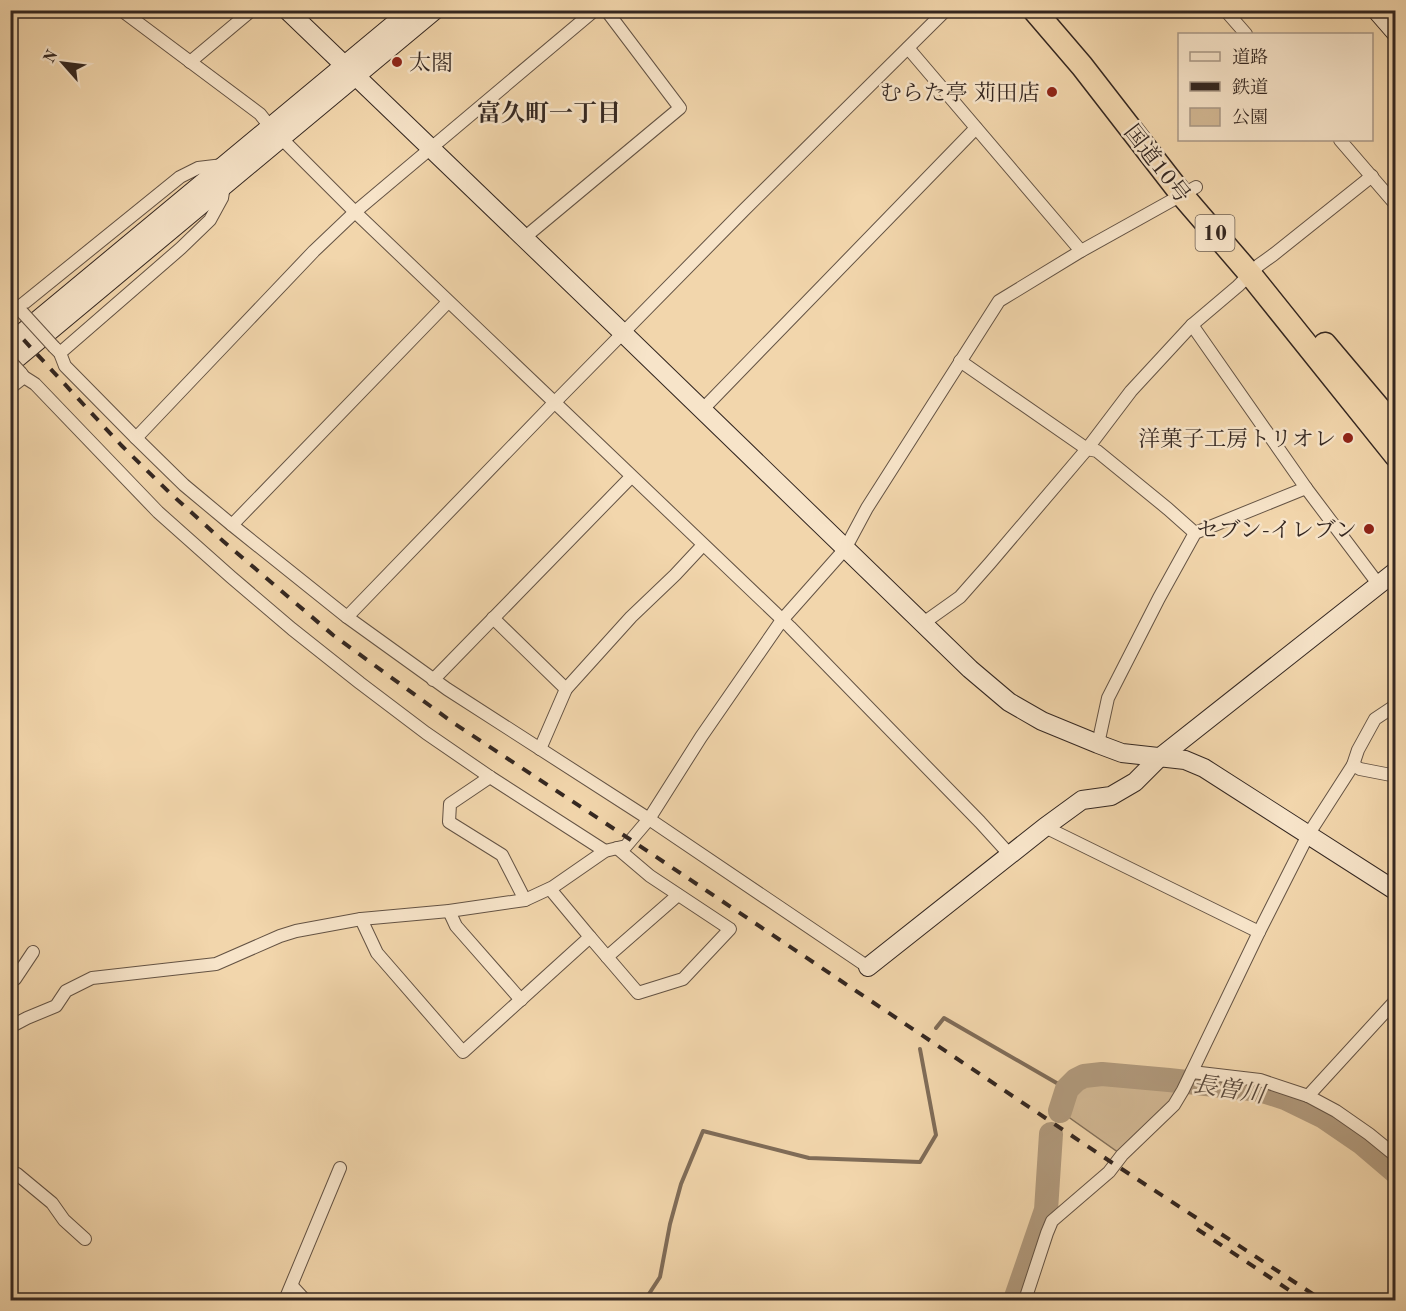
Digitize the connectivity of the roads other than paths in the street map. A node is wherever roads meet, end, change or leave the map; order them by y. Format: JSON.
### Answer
{"nodes":[{"id":1,"x":121,"y":10,"type":"edge"},
{"id":2,"x":252,"y":10,"type":"edge"},
{"id":3,"x":287,"y":10,"type":"edge"},
{"id":4,"x":411,"y":10,"type":"edge"},
{"id":5,"x":435,"y":10,"type":"edge"},
{"id":6,"x":595,"y":10,"type":"edge"},
{"id":7,"x":606,"y":10,"type":"edge"},
{"id":8,"x":946,"y":10,"type":"edge"},
{"id":9,"x":1034,"y":10,"type":"edge"},
{"id":10,"x":1048,"y":10,"type":"edge"},
{"id":11,"x":1225,"y":10,"type":"edge"},
{"id":12,"x":1376,"y":10,"type":"edge"},
{"id":13,"x":1245,"y":33,"type":"edge"},
{"id":14,"x":1395,"y":33,"type":"edge"},
{"id":15,"x":908,"y":48,"type":"junction"},
{"id":16,"x":190,"y":62,"type":"junction"},
{"id":17,"x":350,"y":71,"type":"junction"},
{"id":18,"x":976,"y":128,"type":"junction"},
{"id":19,"x":276,"y":133,"type":"junction"},
{"id":20,"x":1341,"y":141,"type":"edge"},
{"id":21,"x":431,"y":148,"type":"junction"},
{"id":22,"x":227,"y":164,"type":"junction"},
{"id":23,"x":1372,"y":176,"type":"junction"},
{"id":24,"x":224,"y":186,"type":"junction"},
{"id":25,"x":1189,"y":191,"type":"junction"},
{"id":26,"x":1395,"y":205,"type":"edge"},
{"id":27,"x":355,"y":212,"type":"junction"},
{"id":28,"x":524,"y":238,"type":"junction"},
{"id":29,"x":1082,"y":251,"type":"junction"},
{"id":30,"x":1255,"y":269,"type":"junction"},
{"id":31,"x":448,"y":302,"type":"junction"},
{"id":32,"x":17,"y":307,"type":"edge"},
{"id":33,"x":1192,"y":325,"type":"junction"},
{"id":34,"x":624,"y":333,"type":"junction"},
{"id":35,"x":10,"y":343,"type":"edge"},
{"id":36,"x":57,"y":350,"type":"junction"},
{"id":37,"x":960,"y":361,"type":"junction"},
{"id":38,"x":16,"y":369,"type":"edge"},
{"id":39,"x":10,"y":388,"type":"edge"},
{"id":40,"x":554,"y":403,"type":"junction"},
{"id":41,"x":702,"y":410,"type":"junction"},
{"id":42,"x":1395,"y":428,"type":"edge"},
{"id":43,"x":136,"y":438,"type":"junction"},
{"id":44,"x":1087,"y":449,"type":"junction"},
{"id":45,"x":1395,"y":456,"type":"edge"},
{"id":46,"x":631,"y":477,"type":"junction"},
{"id":47,"x":1306,"y":488,"type":"junction"},
{"id":48,"x":232,"y":525,"type":"junction"},
{"id":49,"x":1195,"y":533,"type":"junction"},
{"id":50,"x":703,"y":545,"type":"junction"},
{"id":51,"x":845,"y":549,"type":"junction"},
{"id":52,"x":1395,"y":571,"type":"edge"},
{"id":53,"x":1379,"y":585,"type":"junction"},
{"id":54,"x":347,"y":617,"type":"junction"},
{"id":55,"x":493,"y":618,"type":"junction"},
{"id":56,"x":782,"y":620,"type":"junction"},
{"id":57,"x":922,"y":624,"type":"junction"},
{"id":58,"x":433,"y":680,"type":"junction"},
{"id":59,"x":566,"y":688,"type":"junction"},
{"id":60,"x":1395,"y":705,"type":"edge"},
{"id":61,"x":1098,"y":744,"type":"junction"},
{"id":62,"x":540,"y":749,"type":"junction"},
{"id":63,"x":1159,"y":758,"type":"junction"},
{"id":64,"x":1353,"y":765,"type":"junction"},
{"id":65,"x":1395,"y":776,"type":"edge"},
{"id":66,"x":490,"y":777,"type":"junction"},
{"id":67,"x":649,"y":819,"type":"junction"},
{"id":68,"x":1045,"y":827,"type":"junction"},
{"id":69,"x":1308,"y":835,"type":"junction"},
{"id":70,"x":611,"y":850,"type":"junction"},
{"id":71,"x":1010,"y":855,"type":"junction"},
{"id":72,"x":550,"y":889,"type":"junction"},
{"id":73,"x":1395,"y":891,"type":"edge"},
{"id":74,"x":678,"y":894,"type":"junction"},
{"id":75,"x":525,"y":900,"type":"junction"},
{"id":76,"x":449,"y":911,"type":"junction"},
{"id":77,"x":361,"y":919,"type":"junction"},
{"id":78,"x":1259,"y":932,"type":"junction"},
{"id":79,"x":590,"y":938,"type":"junction"},
{"id":80,"x":33,"y":952,"type":"dead end"},
{"id":81,"x":607,"y":957,"type":"junction"},
{"id":82,"x":868,"y":967,"type":"joint"},
{"id":83,"x":10,"y":981,"type":"edge"},
{"id":84,"x":521,"y":1000,"type":"junction"},
{"id":85,"x":1395,"y":1000,"type":"edge"},
{"id":86,"x":10,"y":1028,"type":"edge"},
{"id":87,"x":1191,"y":1074,"type":"junction"},
{"id":88,"x":1308,"y":1096,"type":"junction"},
{"id":89,"x":1395,"y":1156,"type":"edge"},
{"id":90,"x":340,"y":1168,"type":"dead end"},
{"id":91,"x":10,"y":1171,"type":"edge"},
{"id":92,"x":85,"y":1239,"type":"dead end"},
{"id":93,"x":291,"y":1286,"type":"junction"},
{"id":94,"x":285,"y":1300,"type":"edge"},
{"id":95,"x":306,"y":1300,"type":"edge"},
{"id":96,"x":1025,"y":1300,"type":"edge"}],
"edges":[{"from":1,"to":16,"type":"street"},
{"from":2,"to":16,"type":"street"},
{"from":3,"to":17,"type":"street"},
{"from":4,"to":17,"type":"street"},
{"from":5,"to":17,"type":"street"},
{"from":6,"to":21,"type":"street"},
{"from":7,"to":28,"type":"street"},
{"from":8,"to":15,"type":"street"},
{"from":9,"to":25,"type":"highway","name":"国道10号","number":"10"},
{"from":10,"to":25,"type":"highway","name":"国道10号","number":"10"},
{"from":11,"to":13,"type":"street"},
{"from":12,"to":14,"type":"street"},
{"from":15,"to":18,"type":"street"},
{"from":15,"to":34,"type":"street"},
{"from":16,"to":19,"type":"street"},
{"from":17,"to":19,"type":"street"},
{"from":17,"to":21,"type":"street"},
{"from":18,"to":29,"type":"street"},
{"from":18,"to":41,"type":"street"},
{"from":19,"to":22,"type":"street"},
{"from":19,"to":24,"type":"street"},
{"from":19,"to":27,"type":"street"},
{"from":20,"to":23,"type":"street"},
{"from":21,"to":27,"type":"street"},
{"from":21,"to":28,"type":"street"},
{"from":22,"to":32,"type":"street"},
{"from":22,"to":35,"type":"street"},
{"from":23,"to":26,"type":"street"},
{"from":23,"to":30,"type":"street"},
{"from":24,"to":36,"type":"street"},
{"from":24,"to":38,"type":"street"},
{"from":25,"to":29,"type":"street"},
{"from":25,"to":30,"type":"highway","name":"国道10号","number":"10"},
{"from":27,"to":31,"type":"street"},
{"from":27,"to":43,"type":"street"},
{"from":28,"to":34,"type":"street"},
{"from":29,"to":37,"type":"street"},
{"from":30,"to":33,"type":"street"},
{"from":30,"to":42,"type":"highway","name":"国道10号","number":"10"},
{"from":30,"to":45,"type":"highway","name":"国道10号","number":"10"},
{"from":31,"to":40,"type":"street"},
{"from":31,"to":48,"type":"street"},
{"from":32,"to":36,"type":"street","bridge":true},
{"from":33,"to":44,"type":"street"},
{"from":33,"to":47,"type":"street"},
{"from":34,"to":40,"type":"street"},
{"from":34,"to":41,"type":"street"},
{"from":36,"to":43,"type":"street"},
{"from":37,"to":44,"type":"street"},
{"from":37,"to":51,"type":"street"},
{"from":38,"to":39,"type":"street"},
{"from":38,"to":66,"type":"street"},
{"from":40,"to":46,"type":"street"},
{"from":40,"to":54,"type":"street"},
{"from":41,"to":51,"type":"street"},
{"from":43,"to":48,"type":"street"},
{"from":44,"to":49,"type":"street"},
{"from":44,"to":57,"type":"street"},
{"from":46,"to":50,"type":"street"},
{"from":46,"to":55,"type":"street"},
{"from":47,"to":49,"type":"street"},
{"from":47,"to":53,"type":"street"},
{"from":48,"to":54,"type":"street"},
{"from":49,"to":61,"type":"street"},
{"from":50,"to":56,"type":"street"},
{"from":50,"to":59,"type":"street"},
{"from":51,"to":56,"type":"street"},
{"from":51,"to":57,"type":"street"},
{"from":52,"to":53,"type":"street"},
{"from":53,"to":63,"type":"street"},
{"from":54,"to":58,"type":"street"},
{"from":55,"to":58,"type":"street"},
{"from":55,"to":59,"type":"street"},
{"from":56,"to":67,"type":"street"},
{"from":56,"to":71,"type":"street"},
{"from":57,"to":61,"type":"street"},
{"from":58,"to":62,"type":"street"},
{"from":59,"to":62,"type":"street"},
{"from":60,"to":64,"type":"street"},
{"from":61,"to":63,"type":"street"},
{"from":62,"to":67,"type":"street"},
{"from":63,"to":68,"type":"street"},
{"from":63,"to":69,"type":"street"},
{"from":64,"to":65,"type":"street"},
{"from":64,"to":69,"type":"street"},
{"from":66,"to":70,"type":"street"},
{"from":66,"to":75,"type":"street"},
{"from":67,"to":70,"type":"street"},
{"from":67,"to":82,"type":"street"},
{"from":68,"to":71,"type":"street"},
{"from":68,"to":78,"type":"street"},
{"from":69,"to":73,"type":"street"},
{"from":69,"to":78,"type":"street"},
{"from":70,"to":72,"type":"street"},
{"from":70,"to":74,"type":"street"},
{"from":71,"to":82,"type":"street"},
{"from":72,"to":75,"type":"street"},
{"from":72,"to":79,"type":"street"},
{"from":74,"to":81,"type":"street"},
{"from":74,"to":81,"type":"street"},
{"from":75,"to":76,"type":"street"},
{"from":76,"to":77,"type":"street"},
{"from":76,"to":84,"type":"street"},
{"from":77,"to":84,"type":"street"},
{"from":77,"to":86,"type":"street"},
{"from":78,"to":87,"type":"street"},
{"from":79,"to":81,"type":"street"},
{"from":79,"to":84,"type":"street"},
{"from":80,"to":83,"type":"street"},
{"from":85,"to":88,"type":"street"},
{"from":87,"to":88,"type":"street"},
{"from":87,"to":96,"type":"street"},
{"from":88,"to":89,"type":"street"},
{"from":90,"to":93,"type":"street"},
{"from":91,"to":92,"type":"street"},
{"from":93,"to":94,"type":"street"},
{"from":93,"to":95,"type":"street"}]}
